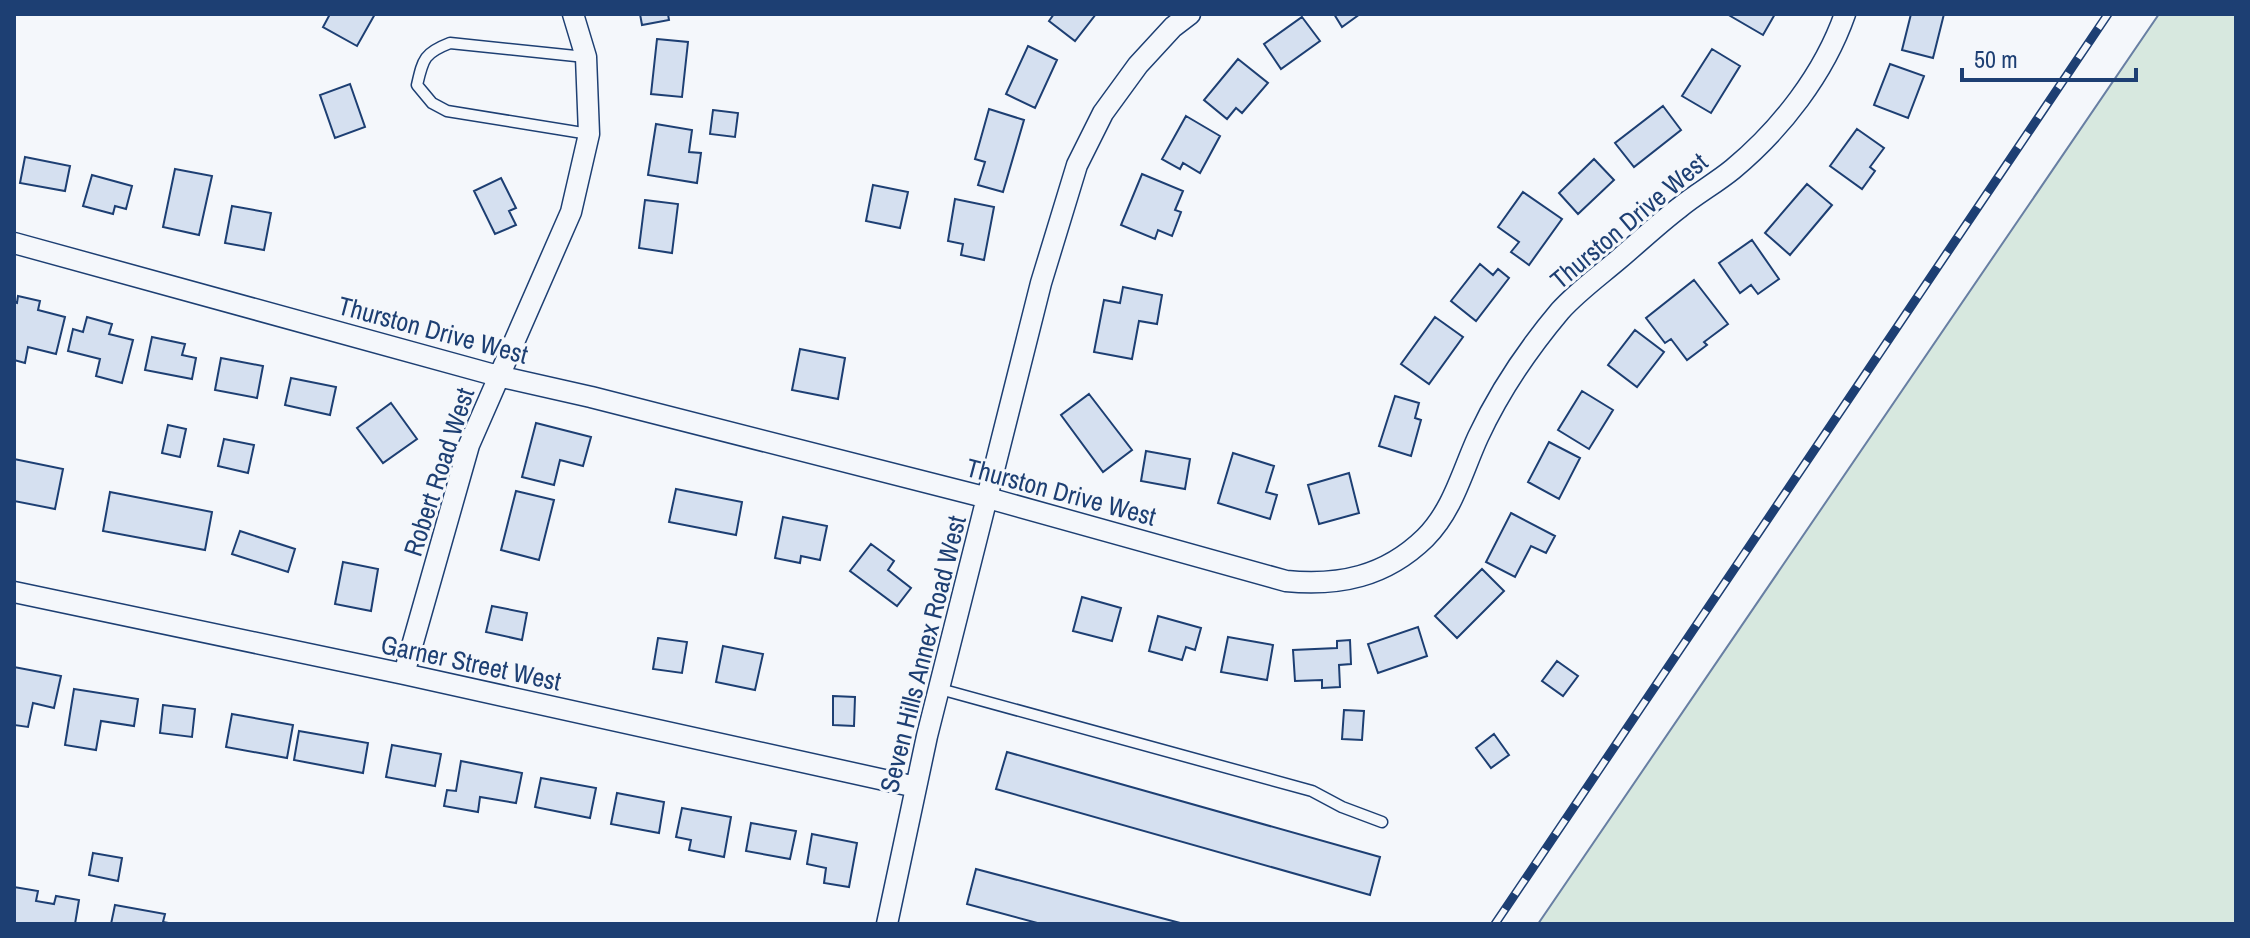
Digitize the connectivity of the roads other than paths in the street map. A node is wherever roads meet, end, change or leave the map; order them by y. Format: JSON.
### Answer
{"nodes":[{"id":1,"x":573,"y":14,"type":"edge"},
{"id":2,"x":1190,"y":14,"type":"edge"},
{"id":3,"x":1845,"y":14,"type":"edge"},
{"id":4,"x":586,"y":57,"type":"junction"},
{"id":5,"x":589,"y":134,"type":"junction"},
{"id":6,"x":14,"y":243,"type":"edge"},
{"id":7,"x":498,"y":376,"type":"junction"},
{"id":8,"x":988,"y":498,"type":"junction"},
{"id":9,"x":14,"y":592,"type":"edge"},
{"id":10,"x":404,"y":674,"type":"junction"},
{"id":11,"x":940,"y":689,"type":"junction"},
{"id":12,"x":916,"y":787,"type":"junction"},
{"id":13,"x":1382,"y":822,"type":"dead end"},
{"id":14,"x":887,"y":924,"type":"edge"}],
"edges":[{"from":1,"to":4,"type":"street","name":"Robert Road West"},
{"from":2,"to":8,"type":"street","name":"Seven Hills Annex Road West"},
{"from":3,"to":8,"type":"street","name":"Thurston Drive West"},
{"from":4,"to":5,"type":"street","name":"Robert Road West"},
{"from":4,"to":5,"type":"lane"},
{"from":5,"to":7,"type":"street","name":"Robert Road West"},
{"from":6,"to":7,"type":"street","name":"Thurston Drive West"},
{"from":7,"to":8,"type":"street","name":"Thurston Drive West"},
{"from":7,"to":10,"type":"street","name":"Robert Road West"},
{"from":8,"to":11,"type":"street","name":"Seven Hills Annex Road West"},
{"from":9,"to":10,"type":"street","name":"Garner Street West"},
{"from":10,"to":12,"type":"street","name":"Garner Street West"},
{"from":11,"to":12,"type":"street","name":"Seven Hills Annex Road West"},
{"from":11,"to":13,"type":"lane"},
{"from":12,"to":14,"type":"street","name":"Seven Hills Annex Road West"}]}
